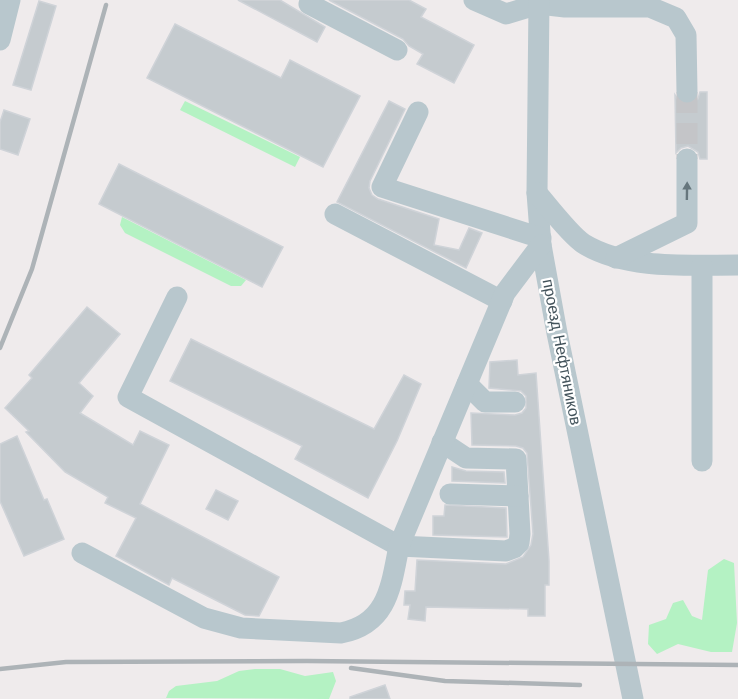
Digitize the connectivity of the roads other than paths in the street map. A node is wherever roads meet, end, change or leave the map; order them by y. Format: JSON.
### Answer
{"nodes":[{"id":1,"x":10,"y":0,"type":"edge"},
{"id":2,"x":311,"y":0,"type":"edge"},
{"id":3,"x":474,"y":0,"type":"edge"},
{"id":4,"x":539,"y":2,"type":"edge"},
{"id":5,"x":0,"y":40,"type":"edge"},
{"id":6,"x":397,"y":50,"type":"dead end"},
{"id":7,"x":687,"y":92,"type":"tunnel mouth"},
{"id":8,"x":418,"y":112,"type":"dead end"},
{"id":9,"x":687,"y":159,"type":"tunnel mouth"},
{"id":10,"x":537,"y":193,"type":"junction"},
{"id":11,"x":335,"y":214,"type":"dead end"},
{"id":12,"x":541,"y":242,"type":"junction"},
{"id":13,"x":616,"y":258,"type":"junction"},
{"id":14,"x":738,"y":265,"type":"edge"},
{"id":15,"x":702,"y":266,"type":"junction"},
{"id":16,"x":177,"y":297,"type":"dead end"},
{"id":17,"x":502,"y":301,"type":"junction"},
{"id":18,"x":467,"y":384,"type":"junction"},
{"id":19,"x":515,"y":402,"type":"dead end"},
{"id":20,"x":442,"y":442,"type":"junction"},
{"id":21,"x":702,"y":461,"type":"dead end"},
{"id":22,"x":450,"y":494,"type":"dead end"},
{"id":23,"x":518,"y":496,"type":"junction"},
{"id":24,"x":399,"y":546,"type":"junction"},
{"id":25,"x":82,"y":553,"type":"dead end"},
{"id":26,"x":633,"y":699,"type":"edge"}],
"edges":[{"from":1,"to":5,"type":"street"},
{"from":2,"to":6,"type":"street"},
{"from":3,"to":4,"type":"street"},
{"from":4,"to":7,"type":"street"},
{"from":4,"to":10,"type":"street","name":"проезд Нефтяников"},
{"from":8,"to":12,"type":"street"},
{"from":13,"to":9,"type":"street","one_way":true},
{"from":10,"to":12,"type":"street","name":"проезд Нефтяников"},
{"from":10,"to":13,"type":"street"},
{"from":11,"to":17,"type":"street"},
{"from":12,"to":17,"type":"street"},
{"from":12,"to":26,"type":"street","name":"проезд Нефтяников"},
{"from":13,"to":15,"type":"street"},
{"from":14,"to":15,"type":"street"},
{"from":15,"to":21,"type":"street"},
{"from":16,"to":24,"type":"street"},
{"from":17,"to":18,"type":"street"},
{"from":18,"to":19,"type":"street"},
{"from":18,"to":20,"type":"street"},
{"from":20,"to":23,"type":"street"},
{"from":20,"to":24,"type":"street"},
{"from":22,"to":23,"type":"street"},
{"from":23,"to":24,"type":"street"},
{"from":24,"to":25,"type":"street"}]}
